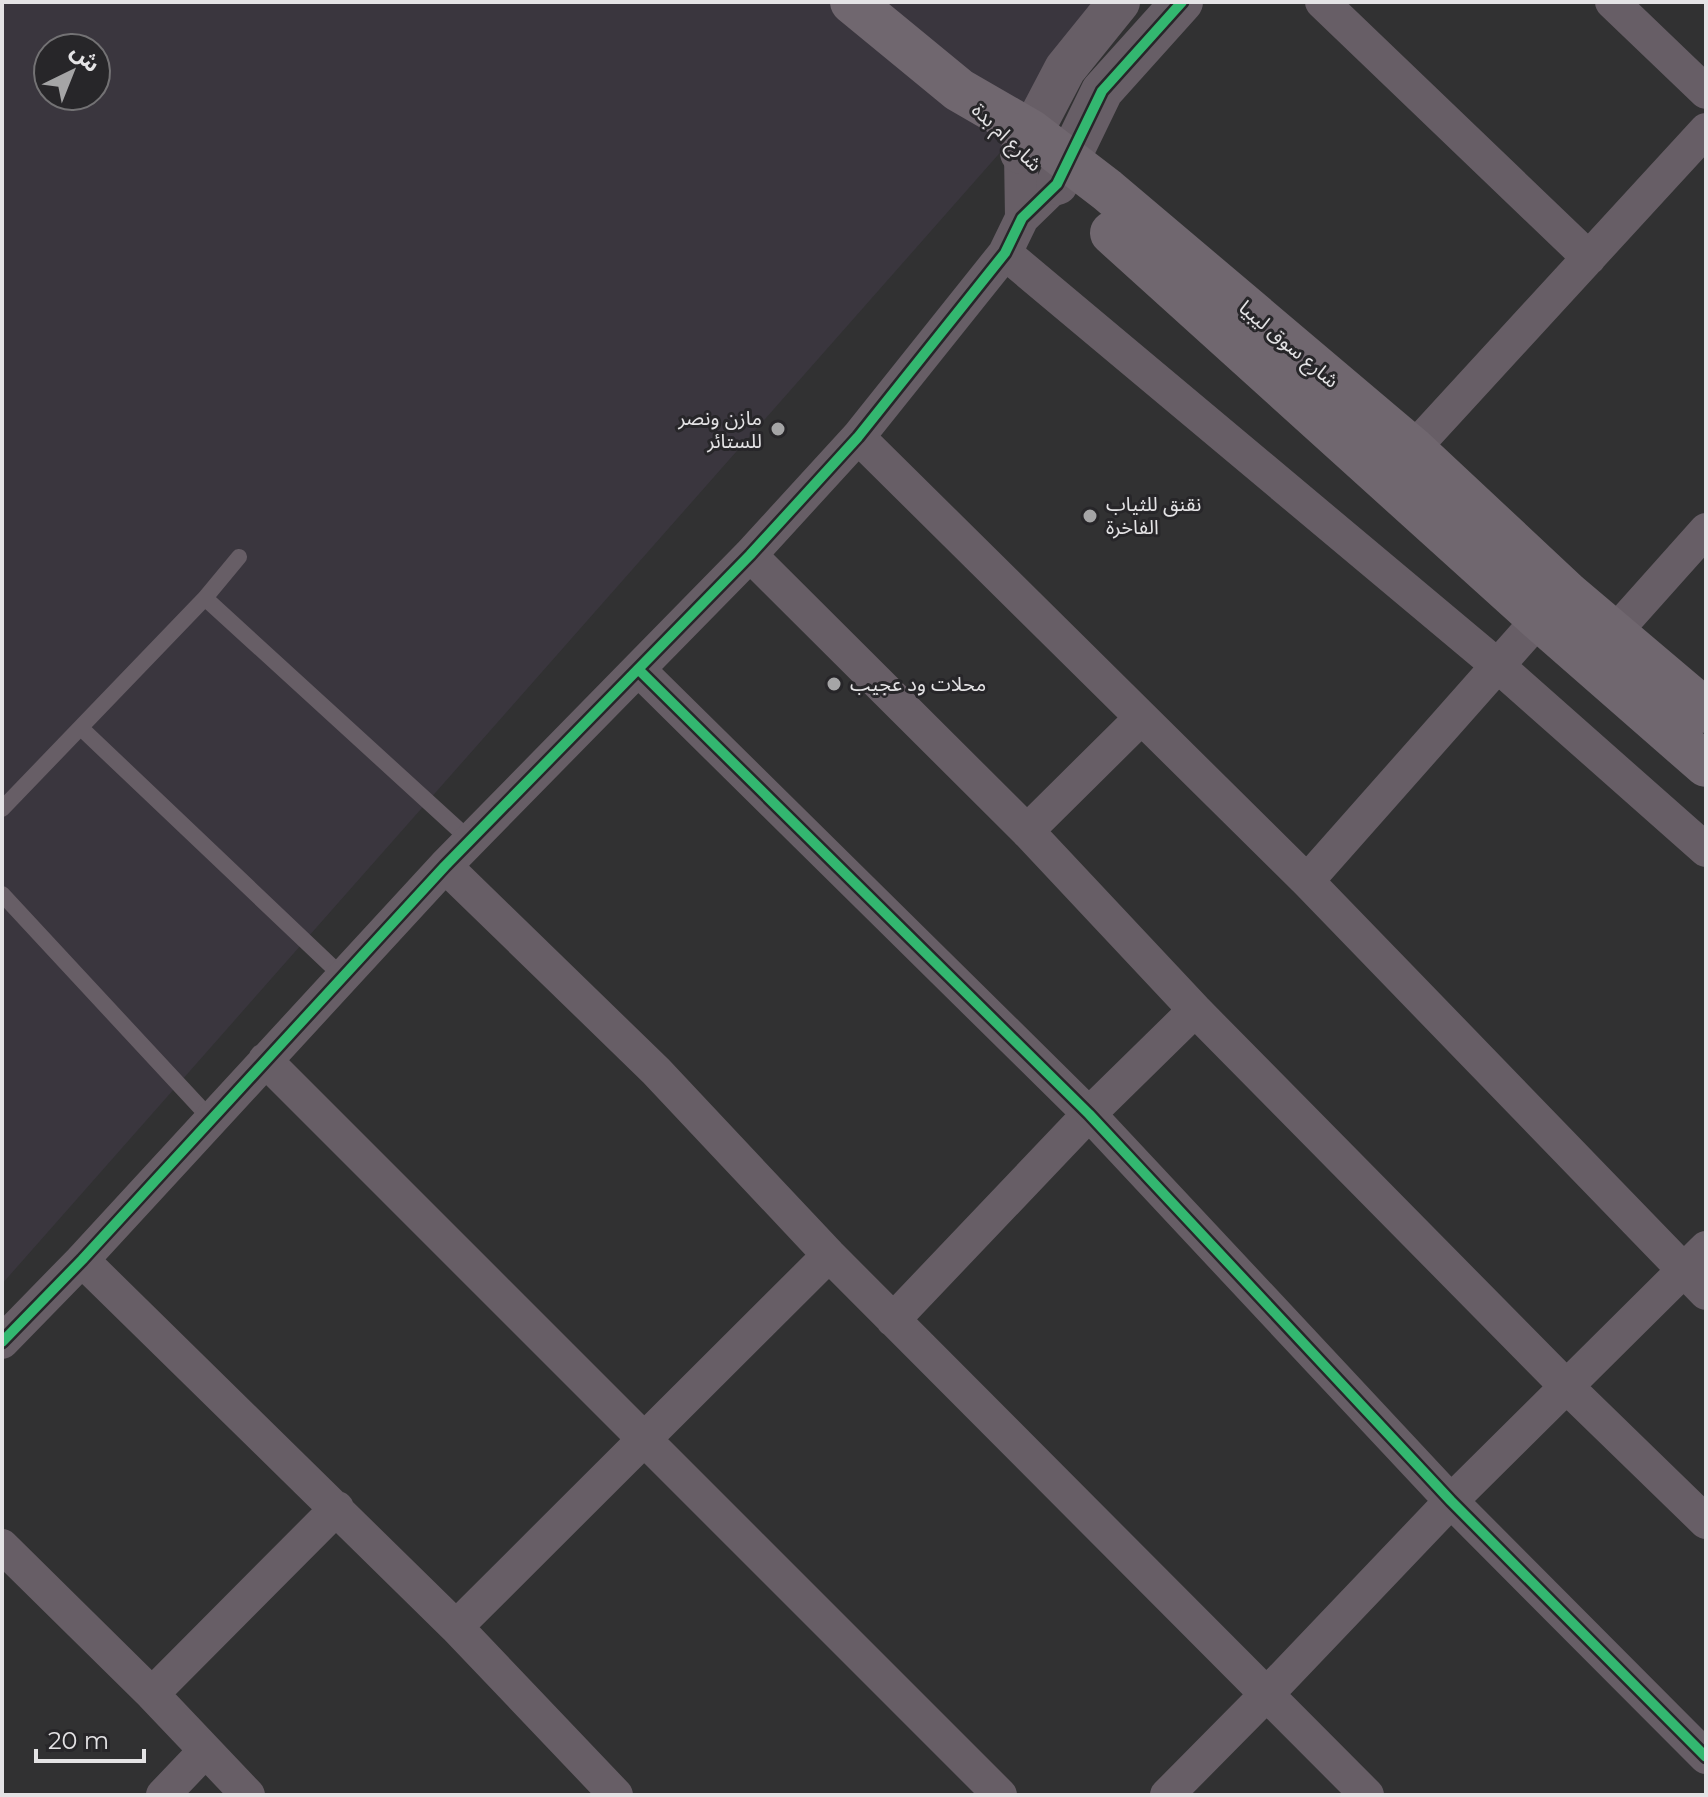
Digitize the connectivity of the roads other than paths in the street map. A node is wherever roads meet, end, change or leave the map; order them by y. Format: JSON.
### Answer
{"nodes":[{"id":1,"x":852,"y":2,"type":"edge"},
{"id":2,"x":1119,"y":2,"type":"edge"},
{"id":3,"x":1182,"y":2,"type":"edge"},
{"id":4,"x":1322,"y":2,"type":"edge"},
{"id":5,"x":1612,"y":2,"type":"edge"},
{"id":6,"x":1706,"y":92,"type":"edge"},
{"id":7,"x":1706,"y":130,"type":"edge"},
{"id":8,"x":1026,"y":142,"type":"junction"},
{"id":9,"x":1063,"y":172,"type":"junction"},
{"id":10,"x":1022,"y":218,"type":"junction"},
{"id":11,"x":1005,"y":253,"type":"junction"},
{"id":12,"x":1589,"y":258,"type":"junction"},
{"id":13,"x":858,"y":437,"type":"junction"},
{"id":14,"x":1413,"y":449,"type":"junction"},
{"id":15,"x":1706,"y":530,"type":"edge"},
{"id":16,"x":750,"y":555,"type":"junction"},
{"id":17,"x":239,"y":557,"type":"dead end"},
{"id":18,"x":205,"y":598,"type":"junction"},
{"id":19,"x":1539,"y":619,"type":"junction"},
{"id":20,"x":1614,"y":633,"type":"junction"},
{"id":21,"x":1498,"y":666,"type":"junction"},
{"id":22,"x":639,"y":670,"type":"junction"},
{"id":23,"x":1706,"y":711,"type":"edge"},
{"id":24,"x":1141,"y":718,"type":"junction"},
{"id":25,"x":81,"y":728,"type":"junction"},
{"id":26,"x":1706,"y":765,"type":"edge"},
{"id":27,"x":2,"y":809,"type":"edge"},
{"id":28,"x":1027,"y":831,"type":"junction"},
{"id":29,"x":471,"y":841,"type":"junction"},
{"id":30,"x":1706,"y":850,"type":"edge"},
{"id":31,"x":445,"y":866,"type":"junction"},
{"id":32,"x":1307,"y":881,"type":"junction"},
{"id":33,"x":2,"y":894,"type":"edge"},
{"id":34,"x":343,"y":977,"type":"junction"},
{"id":35,"x":1195,"y":1010,"type":"junction"},
{"id":36,"x":265,"y":1060,"type":"junction"},
{"id":37,"x":1089,"y":1114,"type":"junction"},
{"id":38,"x":210,"y":1118,"type":"junction"},
{"id":39,"x":829,"y":1255,"type":"junction"},
{"id":40,"x":82,"y":1260,"type":"junction"},
{"id":41,"x":1699,"y":1271,"type":"edge"},
{"id":42,"x":893,"y":1320,"type":"junction"},
{"id":43,"x":2,"y":1342,"type":"edge"},
{"id":44,"x":1565,"y":1385,"type":"junction"},
{"id":45,"x":643,"y":1441,"type":"junction"},
{"id":46,"x":1451,"y":1501,"type":"junction"},
{"id":47,"x":337,"y":1508,"type":"junction"},
{"id":48,"x":1706,"y":1522,"type":"edge"},
{"id":49,"x":2,"y":1546,"type":"edge"},
{"id":50,"x":456,"y":1627,"type":"junction"},
{"id":51,"x":152,"y":1694,"type":"junction"},
{"id":52,"x":1266,"y":1695,"type":"junction"},
{"id":53,"x":205,"y":1751,"type":"junction"},
{"id":54,"x":1706,"y":1757,"type":"edge"},
{"id":55,"x":163,"y":1795,"type":"edge"},
{"id":56,"x":248,"y":1795,"type":"edge"},
{"id":57,"x":616,"y":1795,"type":"edge"},
{"id":58,"x":1000,"y":1795,"type":"edge"},
{"id":59,"x":1167,"y":1795,"type":"edge"},
{"id":60,"x":1367,"y":1795,"type":"edge"}],
"edges":[{"from":1,"to":8,"type":"main road"},
{"from":2,"to":8,"type":"street"},
{"from":3,"to":9,"type":"street"},
{"from":4,"to":12,"type":"street"},
{"from":5,"to":6,"type":"street"},
{"from":7,"to":12,"type":"street"},
{"from":8,"to":9,"type":"main road","name":"شارع ام بدة"},
{"from":8,"to":10,"type":"street"},
{"from":9,"to":10,"type":"street"},
{"from":9,"to":14,"type":"main road","name":"شارع سوق ليبيا"},
{"from":9,"to":19,"type":"main road","name":"شارع سوق ليبيا"},
{"from":10,"to":11,"type":"street"},
{"from":11,"to":13,"type":"street"},
{"from":11,"to":21,"type":"street"},
{"from":12,"to":14,"type":"street"},
{"from":13,"to":16,"type":"street"},
{"from":13,"to":24,"type":"street"},
{"from":14,"to":20,"type":"main road","name":"شارع سوق ليبيا"},
{"from":15,"to":20,"type":"street"},
{"from":16,"to":22,"type":"street"},
{"from":16,"to":28,"type":"street"},
{"from":17,"to":18,"type":"lane"},
{"from":18,"to":25,"type":"lane"},
{"from":18,"to":29,"type":"lane"},
{"from":19,"to":21,"type":"street"},
{"from":19,"to":26,"type":"main road","name":"شارع سوق ليبيا"},
{"from":20,"to":23,"type":"main road","name":"شارع سوق ليبيا"},
{"from":21,"to":30,"type":"street"},
{"from":21,"to":32,"type":"street"},
{"from":22,"to":29,"type":"street"},
{"from":22,"to":37,"type":"street"},
{"from":24,"to":28,"type":"street"},
{"from":24,"to":32,"type":"street"},
{"from":25,"to":27,"type":"lane"},
{"from":25,"to":34,"type":"lane"},
{"from":28,"to":35,"type":"street"},
{"from":29,"to":31,"type":"street"},
{"from":31,"to":34,"type":"street"},
{"from":31,"to":39,"type":"street"},
{"from":32,"to":41,"type":"street"},
{"from":33,"to":38,"type":"lane"},
{"from":34,"to":36,"type":"street"},
{"from":35,"to":37,"type":"street"},
{"from":35,"to":44,"type":"street"},
{"from":36,"to":38,"type":"street"},
{"from":36,"to":45,"type":"street"},
{"from":37,"to":42,"type":"street"},
{"from":37,"to":46,"type":"street"},
{"from":38,"to":40,"type":"street"},
{"from":39,"to":42,"type":"street"},
{"from":39,"to":45,"type":"street"},
{"from":40,"to":43,"type":"street"},
{"from":40,"to":47,"type":"street"},
{"from":41,"to":44,"type":"street"},
{"from":42,"to":52,"type":"street"},
{"from":44,"to":46,"type":"street"},
{"from":44,"to":48,"type":"street"},
{"from":45,"to":50,"type":"street"},
{"from":45,"to":58,"type":"street"},
{"from":46,"to":52,"type":"street"},
{"from":46,"to":54,"type":"street"},
{"from":47,"to":50,"type":"street"},
{"from":47,"to":51,"type":"street"},
{"from":49,"to":51,"type":"street"},
{"from":50,"to":57,"type":"street"},
{"from":51,"to":53,"type":"street"},
{"from":52,"to":59,"type":"street"},
{"from":52,"to":60,"type":"street"},
{"from":53,"to":55,"type":"street"},
{"from":53,"to":56,"type":"street"}]}
